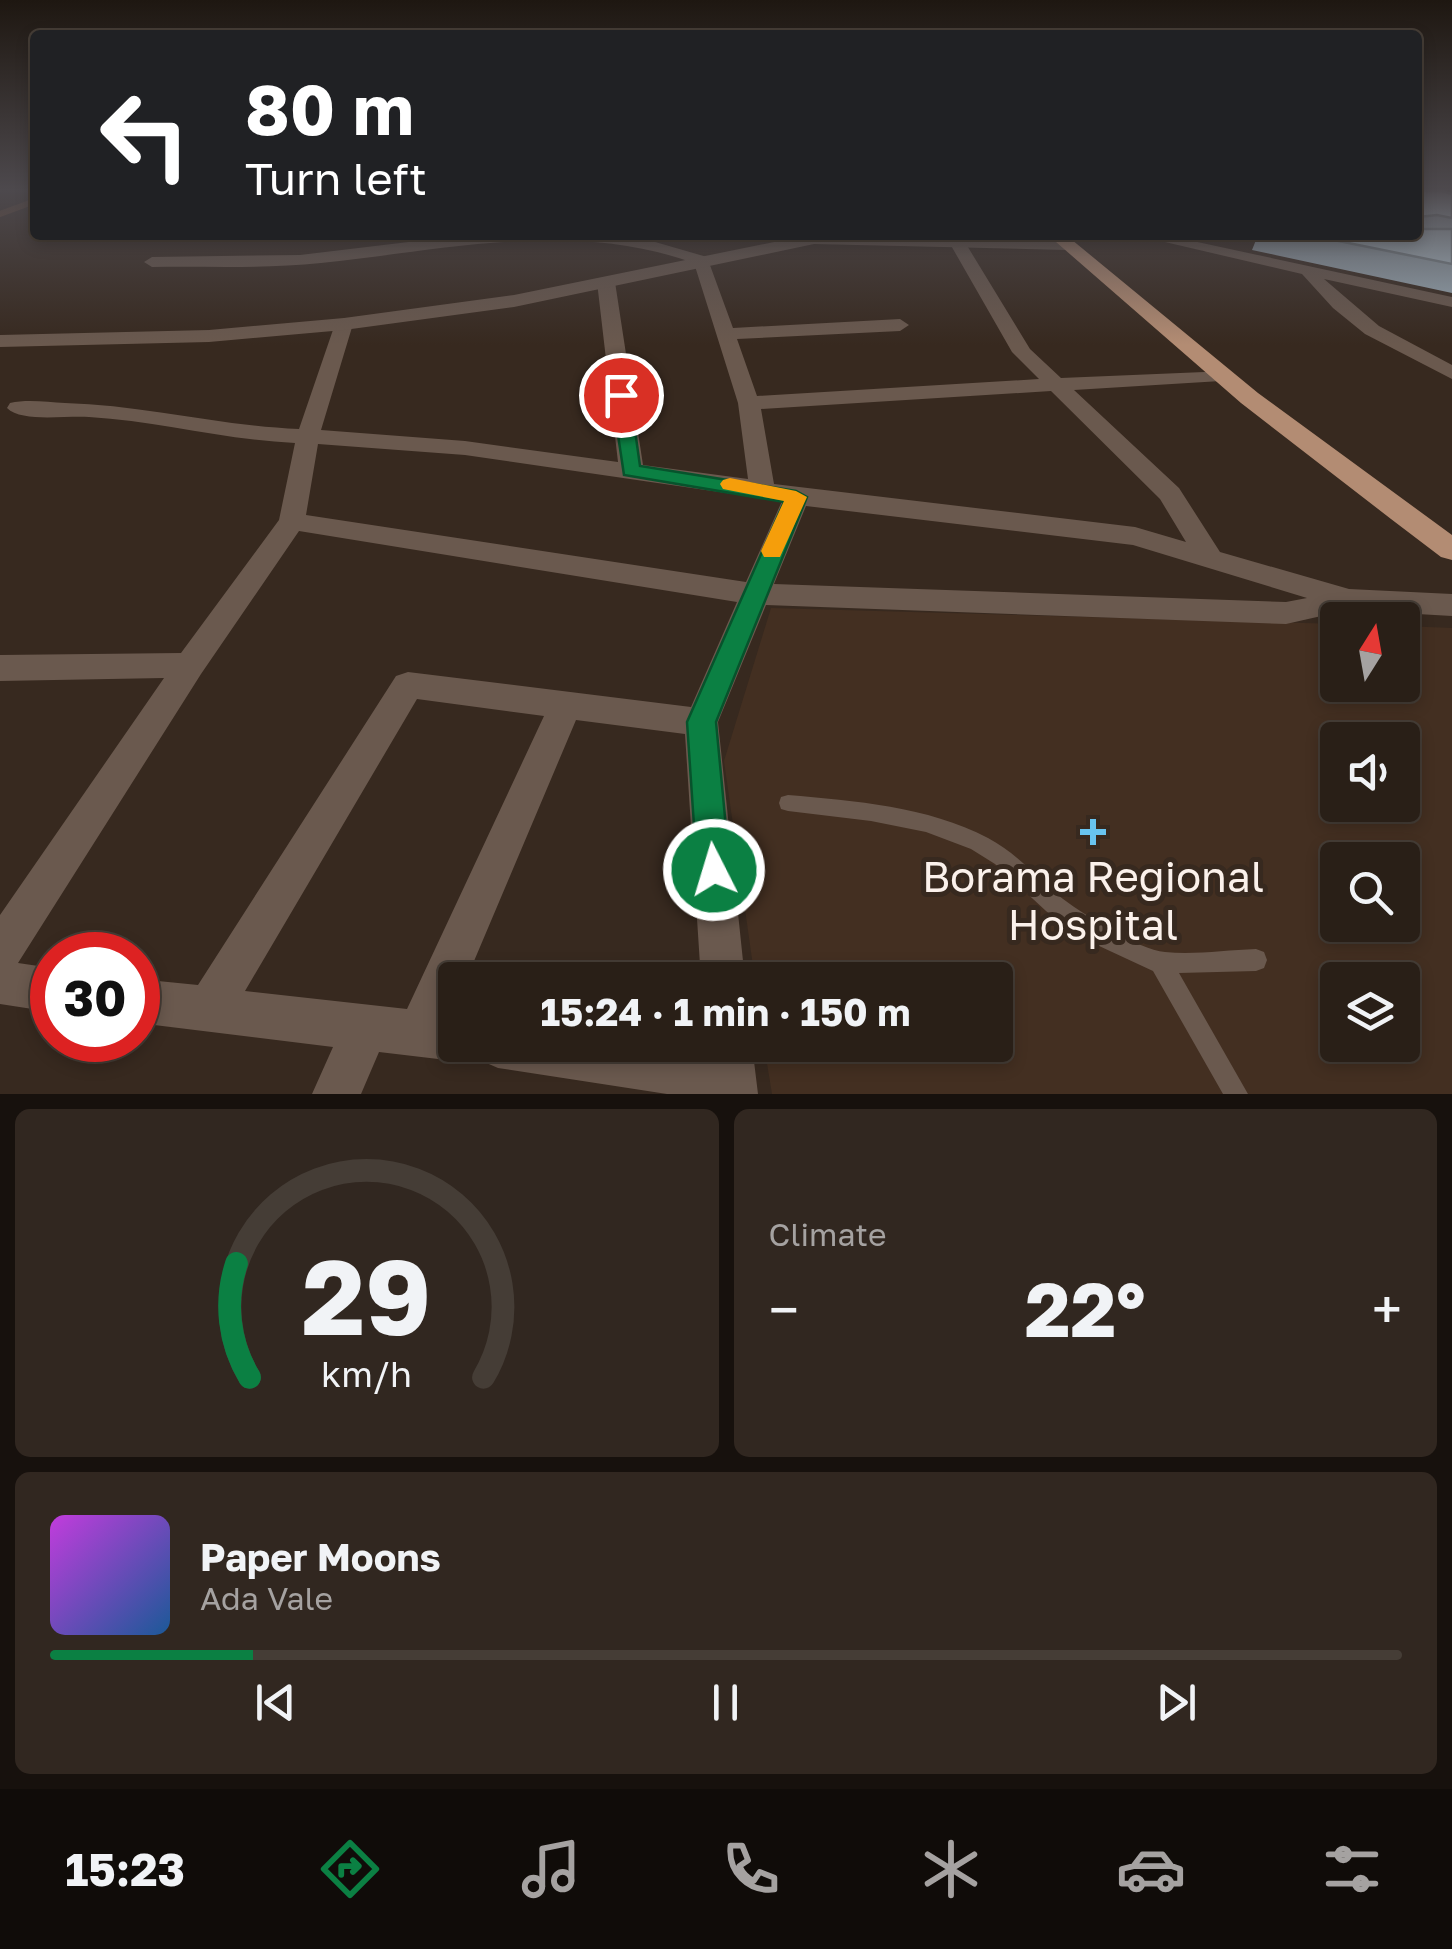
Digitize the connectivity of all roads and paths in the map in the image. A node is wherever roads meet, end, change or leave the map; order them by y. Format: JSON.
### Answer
{"nodes":[{"id":1,"x":327,"y":242,"type":"edge"},
{"id":2,"x":415,"y":242,"type":"edge"},
{"id":3,"x":654,"y":242,"type":"edge"},
{"id":4,"x":783,"y":242,"type":"edge"},
{"id":5,"x":957,"y":242,"type":"edge"},
{"id":6,"x":1063,"y":242,"type":"edge"},
{"id":7,"x":1178,"y":242,"type":"edge"},
{"id":8,"x":1228,"y":242,"type":"edge"},
{"id":9,"x":1208,"y":248,"type":"junction"},
{"id":10,"x":320,"y":259,"type":"junction"},
{"id":11,"x":700,"y":260,"type":"junction"},
{"id":12,"x":152,"y":262,"type":"dead end"},
{"id":13,"x":1306,"y":269,"type":"junction"},
{"id":14,"x":606,"y":282,"type":"junction"},
{"id":15,"x":1452,"y":302,"type":"edge"},
{"id":16,"x":344,"y":324,"type":"junction"},
{"id":17,"x":900,"y":326,"type":"dead end"},
{"id":18,"x":726,"y":334,"type":"junction"},
{"id":19,"x":0,"y":341,"type":"edge"},
{"id":20,"x":1452,"y":373,"type":"edge"},
{"id":21,"x":1221,"y":375,"type":"junction"},
{"id":22,"x":1057,"y":386,"type":"junction"},
{"id":23,"x":749,"y":404,"type":"junction"},
{"id":24,"x":18,"y":408,"type":"dead end"},
{"id":25,"x":308,"y":436,"type":"junction"},
{"id":26,"x":631,"y":470,"type":"junction"},
{"id":27,"x":762,"y":489,"type":"junction"},
{"id":28,"x":796,"y":497,"type":"junction"},
{"id":29,"x":292,"y":521,"type":"junction"},
{"id":30,"x":1452,"y":550,"type":"edge"},
{"id":31,"x":1211,"y":560,"type":"junction"},
{"id":32,"x":753,"y":594,"type":"junction"},
{"id":33,"x":1348,"y":600,"type":"junction"},
{"id":34,"x":1452,"y":604,"type":"edge"},
{"id":35,"x":190,"y":664,"type":"junction"},
{"id":36,"x":0,"y":668,"type":"edge"},
{"id":37,"x":566,"y":704,"type":"junction"},
{"id":38,"x":702,"y":722,"type":"junction"},
{"id":39,"x":788,"y":803,"type":"dead end"},
{"id":40,"x":0,"y":952,"type":"edge"},
{"id":41,"x":1256,"y":960,"type":"dead end"},
{"id":42,"x":467,"y":962,"type":"edge"},
{"id":43,"x":722,"y":962,"type":"edge"},
{"id":44,"x":1160,"y":963,"type":"junction"},
{"id":45,"x":0,"y":982,"type":"edge"},
{"id":46,"x":30,"y":987,"type":"edge"},
{"id":47,"x":160,"y":1004,"type":"edge"},
{"id":48,"x":208,"y":1011,"type":"junction"},
{"id":49,"x":368,"y":1027,"type":"junction"},
{"id":50,"x":438,"y":1036,"type":"edge"},
{"id":51,"x":640,"y":1062,"type":"edge"},
{"id":52,"x":732,"y":1073,"type":"edge"},
{"id":53,"x":336,"y":1094,"type":"edge"},
{"id":54,"x":1236,"y":1094,"type":"edge"}],
"edges":[{"from":1,"to":10,"type":"street"},
{"from":2,"to":10,"type":"street"},
{"from":3,"to":11,"type":"street"},
{"from":4,"to":11,"type":"street"},
{"from":5,"to":22,"type":"street"},
{"from":6,"to":21,"type":"highway"},
{"from":7,"to":9,"type":"street"},
{"from":8,"to":9,"type":"street"},
{"from":9,"to":13,"type":"street"},
{"from":10,"to":12,"type":"street"},
{"from":11,"to":14,"type":"street"},
{"from":11,"to":18,"type":"street"},
{"from":13,"to":15,"type":"street"},
{"from":13,"to":20,"type":"street"},
{"from":14,"to":16,"type":"street"},
{"from":14,"to":26,"type":"street"},
{"from":16,"to":19,"type":"street"},
{"from":16,"to":25,"type":"street"},
{"from":17,"to":18,"type":"street"},
{"from":18,"to":23,"type":"street"},
{"from":21,"to":22,"type":"street"},
{"from":21,"to":30,"type":"highway"},
{"from":22,"to":23,"type":"street"},
{"from":22,"to":31,"type":"street"},
{"from":23,"to":27,"type":"street"},
{"from":24,"to":25,"type":"street"},
{"from":25,"to":26,"type":"street"},
{"from":25,"to":29,"type":"street"},
{"from":26,"to":27,"type":"street"},
{"from":27,"to":28,"type":"street"},
{"from":28,"to":31,"type":"street"},
{"from":28,"to":32,"type":"street"},
{"from":29,"to":32,"type":"street"},
{"from":29,"to":35,"type":"street"},
{"from":31,"to":33,"type":"street"},
{"from":32,"to":33,"type":"street"},
{"from":32,"to":38,"type":"street"},
{"from":33,"to":34,"type":"street"},
{"from":35,"to":36,"type":"street"},
{"from":35,"to":40,"type":"street"},
{"from":37,"to":38,"type":"street"},
{"from":37,"to":42,"type":"street"},
{"from":37,"to":48,"type":"street"},
{"from":38,"to":43,"type":"street"},
{"from":39,"to":44,"type":"lane"},
{"from":41,"to":44,"type":"lane"},
{"from":44,"to":54,"type":"lane"},
{"from":45,"to":46,"type":"street"},
{"from":47,"to":48,"type":"street"},
{"from":48,"to":49,"type":"street"},
{"from":49,"to":50,"type":"street"},
{"from":49,"to":53,"type":"street"},
{"from":51,"to":52,"type":"street"}]}
